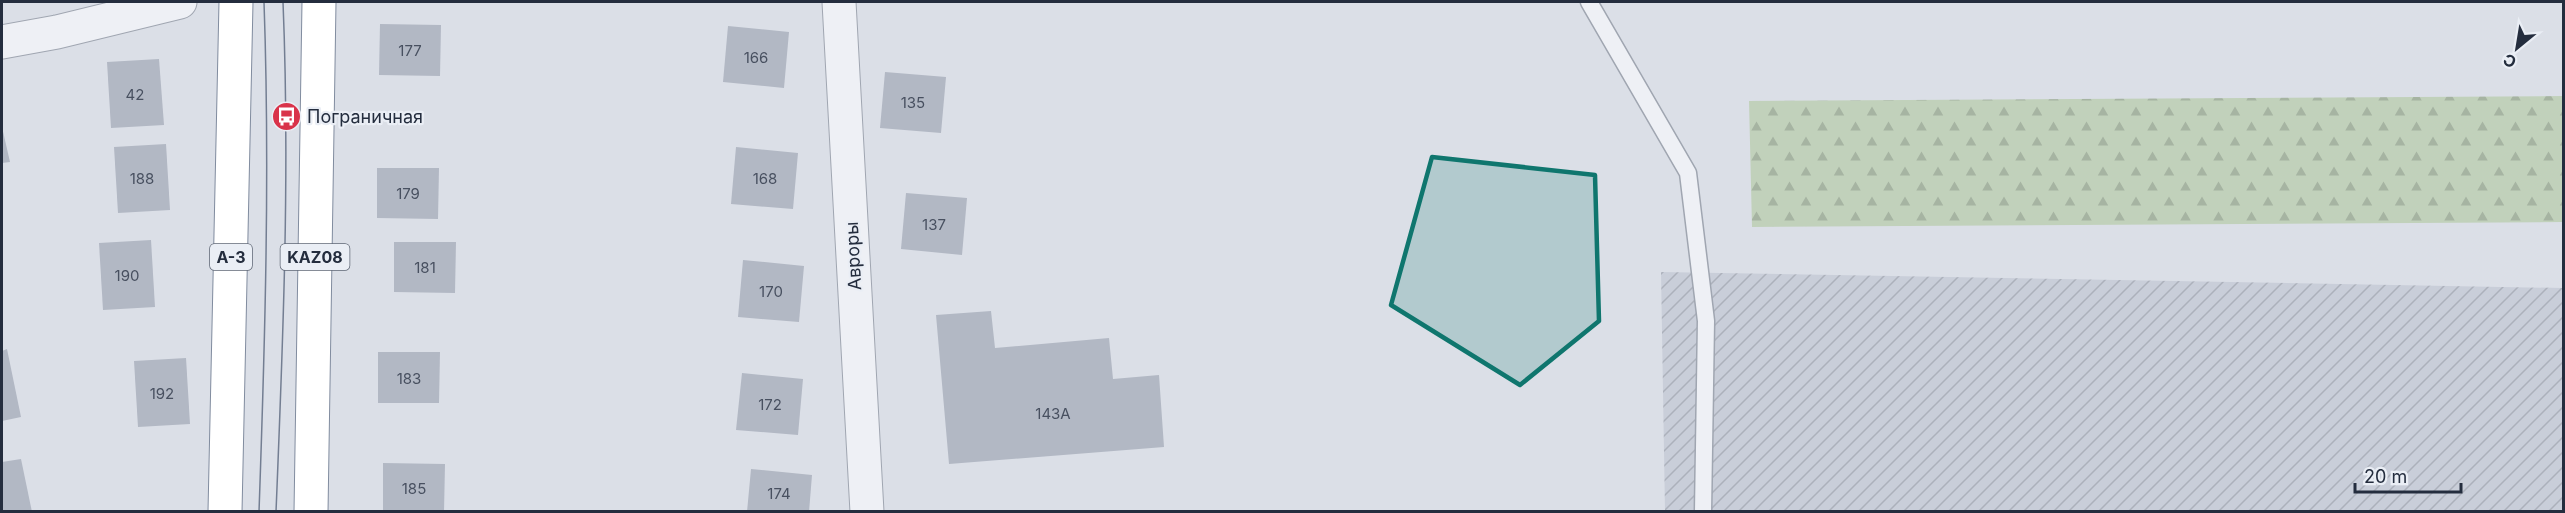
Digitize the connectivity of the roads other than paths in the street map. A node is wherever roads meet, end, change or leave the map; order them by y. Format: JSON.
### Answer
{"nodes":[{"id":1,"x":180,"y":2,"type":"edge"},
{"id":2,"x":236,"y":2,"type":"edge"},
{"id":3,"x":319,"y":2,"type":"edge"},
{"id":4,"x":839,"y":2,"type":"edge"},
{"id":5,"x":1590,"y":2,"type":"edge"},
{"id":6,"x":2,"y":42,"type":"edge"},
{"id":7,"x":225,"y":512,"type":"edge"},
{"id":8,"x":311,"y":512,"type":"edge"},
{"id":9,"x":867,"y":512,"type":"edge"},
{"id":10,"x":1703,"y":512,"type":"edge"}],
"edges":[{"from":1,"to":6,"type":"street"},
{"from":2,"to":7,"type":"highway","number":"А-3"},
{"from":3,"to":8,"type":"highway","number":"KAZ08"},
{"from":4,"to":9,"type":"street","name":"Авроры"},
{"from":5,"to":10,"type":"lane"}]}
